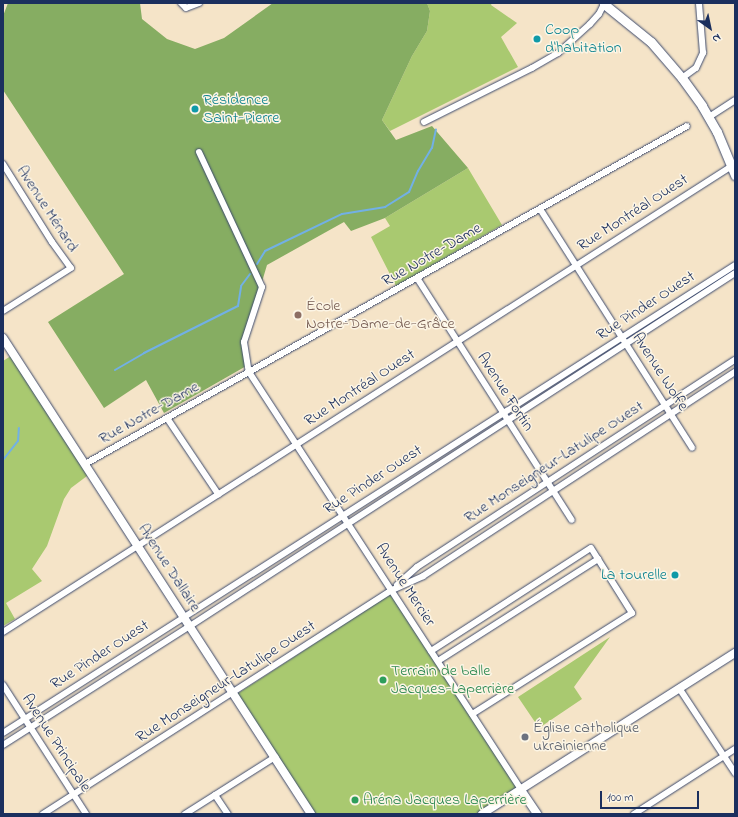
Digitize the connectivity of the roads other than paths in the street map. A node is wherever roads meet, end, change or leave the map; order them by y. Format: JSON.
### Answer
{"nodes":[{"id":1,"x":181,"y":3,"type":"edge"},
{"id":2,"x":199,"y":3,"type":"edge"},
{"id":3,"x":604,"y":3,"type":"edge"},
{"id":4,"x":700,"y":3,"type":"edge"},
{"id":5,"x":682,"y":78,"type":"junction"},
{"id":6,"x":735,"y":100,"type":"edge"},
{"id":7,"x":709,"y":117,"type":"junction"},
{"id":8,"x":424,"y":122,"type":"dead end"},
{"id":9,"x":687,"y":126,"type":"dead end"},
{"id":10,"x":199,"y":152,"type":"dead end"},
{"id":11,"x":3,"y":164,"type":"edge"},
{"id":12,"x":733,"y":170,"type":"edge"},
{"id":13,"x":540,"y":209,"type":"junction"},
{"id":14,"x":735,"y":264,"type":"edge"},
{"id":15,"x":576,"y":265,"type":"junction"},
{"id":16,"x":735,"y":273,"type":"edge"},
{"id":17,"x":417,"y":278,"type":"junction"},
{"id":18,"x":3,"y":312,"type":"edge"},
{"id":19,"x":621,"y":336,"type":"junction"},
{"id":20,"x":3,"y":338,"type":"edge"},
{"id":21,"x":457,"y":341,"type":"junction"},
{"id":22,"x":626,"y":343,"type":"junction"},
{"id":23,"x":735,"y":360,"type":"edge"},
{"id":24,"x":249,"y":372,"type":"junction"},
{"id":25,"x":735,"y":372,"type":"edge"},
{"id":26,"x":666,"y":405,"type":"junction"},
{"id":27,"x":503,"y":412,"type":"junction"},
{"id":28,"x":671,"y":413,"type":"junction"},
{"id":29,"x":167,"y":418,"type":"junction"},
{"id":30,"x":508,"y":420,"type":"junction"},
{"id":31,"x":296,"y":444,"type":"junction"},
{"id":32,"x":692,"y":448,"type":"dead end"},
{"id":33,"x":85,"y":464,"type":"junction"},
{"id":34,"x":548,"y":481,"type":"junction"},
{"id":35,"x":553,"y":490,"type":"junction"},
{"id":36,"x":218,"y":494,"type":"junction"},
{"id":37,"x":342,"y":515,"type":"junction"},
{"id":38,"x":572,"y":520,"type":"dead end"},
{"id":39,"x":348,"y":524,"type":"junction"},
{"id":40,"x":138,"y":546,"type":"junction"},
{"id":41,"x":598,"y":559,"type":"junction"},
{"id":42,"x":392,"y":590,"type":"junction"},
{"id":43,"x":184,"y":617,"type":"junction"},
{"id":44,"x":190,"y":626,"type":"junction"},
{"id":45,"x":3,"y":632,"type":"edge"},
{"id":46,"x":431,"y":651,"type":"junction"},
{"id":47,"x":735,"y":653,"type":"edge"},
{"id":48,"x":438,"y":661,"type":"junction"},
{"id":49,"x":3,"y":685,"type":"edge"},
{"id":50,"x":679,"y":688,"type":"junction"},
{"id":51,"x":234,"y":693,"type":"junction"},
{"id":52,"x":472,"y":714,"type":"junction"},
{"id":53,"x":25,"y":719,"type":"junction"},
{"id":54,"x":30,"y":727,"type":"junction"},
{"id":55,"x":3,"y":733,"type":"edge"},
{"id":56,"x":3,"y":745,"type":"edge"},
{"id":57,"x":735,"y":749,"type":"edge"},
{"id":58,"x":724,"y":756,"type":"junction"},
{"id":59,"x":275,"y":757,"type":"junction"},
{"id":60,"x":735,"y":773,"type":"edge"},
{"id":61,"x":521,"y":790,"type":"junction"},
{"id":62,"x":74,"y":794,"type":"junction"},
{"id":63,"x":215,"y":795,"type":"junction"},
{"id":64,"x":43,"y":814,"type":"edge"},
{"id":65,"x":86,"y":814,"type":"edge"},
{"id":66,"x":185,"y":814,"type":"edge"},
{"id":67,"x":228,"y":814,"type":"edge"},
{"id":68,"x":312,"y":814,"type":"edge"},
{"id":69,"x":482,"y":814,"type":"edge"},
{"id":70,"x":537,"y":814,"type":"edge"},
{"id":71,"x":634,"y":814,"type":"edge"}],
"edges":[{"from":1,"to":2,"type":"street"},
{"from":3,"to":5,"type":"main road"},
{"from":3,"to":8,"type":"street"},
{"from":4,"to":5,"type":"street"},
{"from":5,"to":7,"type":"main road"},
{"from":6,"to":7,"type":"street"},
{"from":7,"to":12,"type":"main road"},
{"from":9,"to":13,"type":"street","name":"Rue Notre-Dame"},
{"from":10,"to":24,"type":"street"},
{"from":11,"to":18,"type":"street","name":"Avenue Ménard"},
{"from":12,"to":15,"type":"street","name":"Rue Montréal Ouest"},
{"from":13,"to":15,"type":"street","name":"Avenue Wolfe"},
{"from":13,"to":17,"type":"street","name":"Rue Notre-Dame"},
{"from":14,"to":19,"type":"street","name":"Rue Pinder Ouest"},
{"from":15,"to":19,"type":"street","name":"Avenue Wolfe"},
{"from":15,"to":21,"type":"street","name":"Rue Montréal Ouest"},
{"from":16,"to":22,"type":"street","name":"Rue Pinder Ouest"},
{"from":17,"to":21,"type":"street","name":"Avenue Fortin"},
{"from":17,"to":24,"type":"street","name":"Rue Notre-Dame"},
{"from":19,"to":22,"type":"street","name":"Avenue Wolfe"},
{"from":19,"to":27,"type":"street","name":"Rue Pinder Ouest"},
{"from":20,"to":33,"type":"street","name":"Avenue Dallaire"},
{"from":21,"to":27,"type":"street","name":"Avenue Fortin"},
{"from":21,"to":31,"type":"street","name":"Rue Montréal Ouest"},
{"from":22,"to":26,"type":"street","name":"Avenue Wolfe"},
{"from":22,"to":30,"type":"street","name":"Rue Pinder Ouest"},
{"from":23,"to":26,"type":"street","name":"Rue Monseigneur-Latulipe Ouest"},
{"from":24,"to":29,"type":"street","name":"Rue Notre-Dame"},
{"from":24,"to":31,"type":"street","name":"Avenue Mercier"},
{"from":25,"to":28,"type":"street","name":"Rue Monseigneur-Latulipe Ouest"},
{"from":26,"to":28,"type":"street","name":"Avenue Wolfe"},
{"from":26,"to":34,"type":"street","name":"Rue Monseigneur-Latulipe Ouest"},
{"from":27,"to":30,"type":"street","name":"Avenue Fortin"},
{"from":27,"to":37,"type":"street","name":"Rue Pinder Ouest"},
{"from":28,"to":32,"type":"street","name":"Avenue Wolfe"},
{"from":28,"to":35,"type":"street","name":"Rue Monseigneur-Latulipe Ouest"},
{"from":29,"to":33,"type":"street","name":"Rue Notre-Dame"},
{"from":29,"to":36,"type":"street"},
{"from":30,"to":34,"type":"street","name":"Avenue Fortin"},
{"from":30,"to":39,"type":"street","name":"Rue Pinder Ouest"},
{"from":31,"to":36,"type":"street","name":"Rue Montréal Ouest"},
{"from":31,"to":37,"type":"street","name":"Avenue Mercier"},
{"from":33,"to":40,"type":"street","name":"Avenue Dallaire"},
{"from":34,"to":35,"type":"street","name":"Avenue Fortin"},
{"from":34,"to":42,"type":"street","name":"Rue Monseigneur-Latulipe Ouest"},
{"from":35,"to":38,"type":"street","name":"Avenue Fortin"},
{"from":35,"to":42,"type":"street","name":"Rue Monseigneur-Latulipe Ouest"},
{"from":36,"to":40,"type":"street","name":"Rue Montréal Ouest"},
{"from":37,"to":39,"type":"street","name":"Avenue Mercier"},
{"from":37,"to":43,"type":"street","name":"Rue Pinder Ouest"},
{"from":39,"to":42,"type":"street","name":"Avenue Mercier"},
{"from":39,"to":44,"type":"street","name":"Rue Pinder Ouest"},
{"from":40,"to":43,"type":"street","name":"Avenue Dallaire"},
{"from":40,"to":45,"type":"street","name":"Rue Montréal Ouest"},
{"from":41,"to":46,"type":"street"},
{"from":41,"to":48,"type":"street"},
{"from":41,"to":52,"type":"street"},
{"from":42,"to":46,"type":"street","name":"Avenue Mercier"},
{"from":42,"to":51,"type":"street","name":"Rue Monseigneur-Latulipe Ouest"},
{"from":43,"to":44,"type":"street","name":"Avenue Dallaire"},
{"from":43,"to":53,"type":"street","name":"Rue Pinder Ouest"},
{"from":44,"to":51,"type":"street","name":"Avenue Dallaire"},
{"from":44,"to":54,"type":"street","name":"Rue Pinder Ouest"},
{"from":46,"to":48,"type":"street","name":"Avenue Mercier"},
{"from":47,"to":50,"type":"street"},
{"from":48,"to":52,"type":"street","name":"Avenue Mercier"},
{"from":49,"to":53,"type":"street","name":"Avenue Principale"},
{"from":50,"to":58,"type":"street"},
{"from":50,"to":61,"type":"street"},
{"from":51,"to":59,"type":"street","name":"Avenue Dallaire"},
{"from":51,"to":62,"type":"street","name":"Rue Monseigneur-Latulipe Ouest"},
{"from":52,"to":61,"type":"street","name":"Avenue Mercier"},
{"from":53,"to":54,"type":"street","name":"Avenue Principale"},
{"from":53,"to":55,"type":"street","name":"Rue Pinder Ouest"},
{"from":54,"to":56,"type":"street","name":"Rue Pinder Ouest"},
{"from":54,"to":62,"type":"street","name":"Avenue Principale"},
{"from":57,"to":58,"type":"street"},
{"from":58,"to":60,"type":"street"},
{"from":58,"to":71,"type":"street"},
{"from":59,"to":63,"type":"street"},
{"from":59,"to":68,"type":"street","name":"Avenue Dallaire"},
{"from":61,"to":69,"type":"street"},
{"from":61,"to":70,"type":"street","name":"Avenue Mercier"},
{"from":62,"to":64,"type":"street","name":"Rue Monseigneur-Latulipe Ouest"},
{"from":62,"to":65,"type":"street","name":"Avenue Principale"},
{"from":63,"to":66,"type":"street"},
{"from":63,"to":67,"type":"street"}]}
